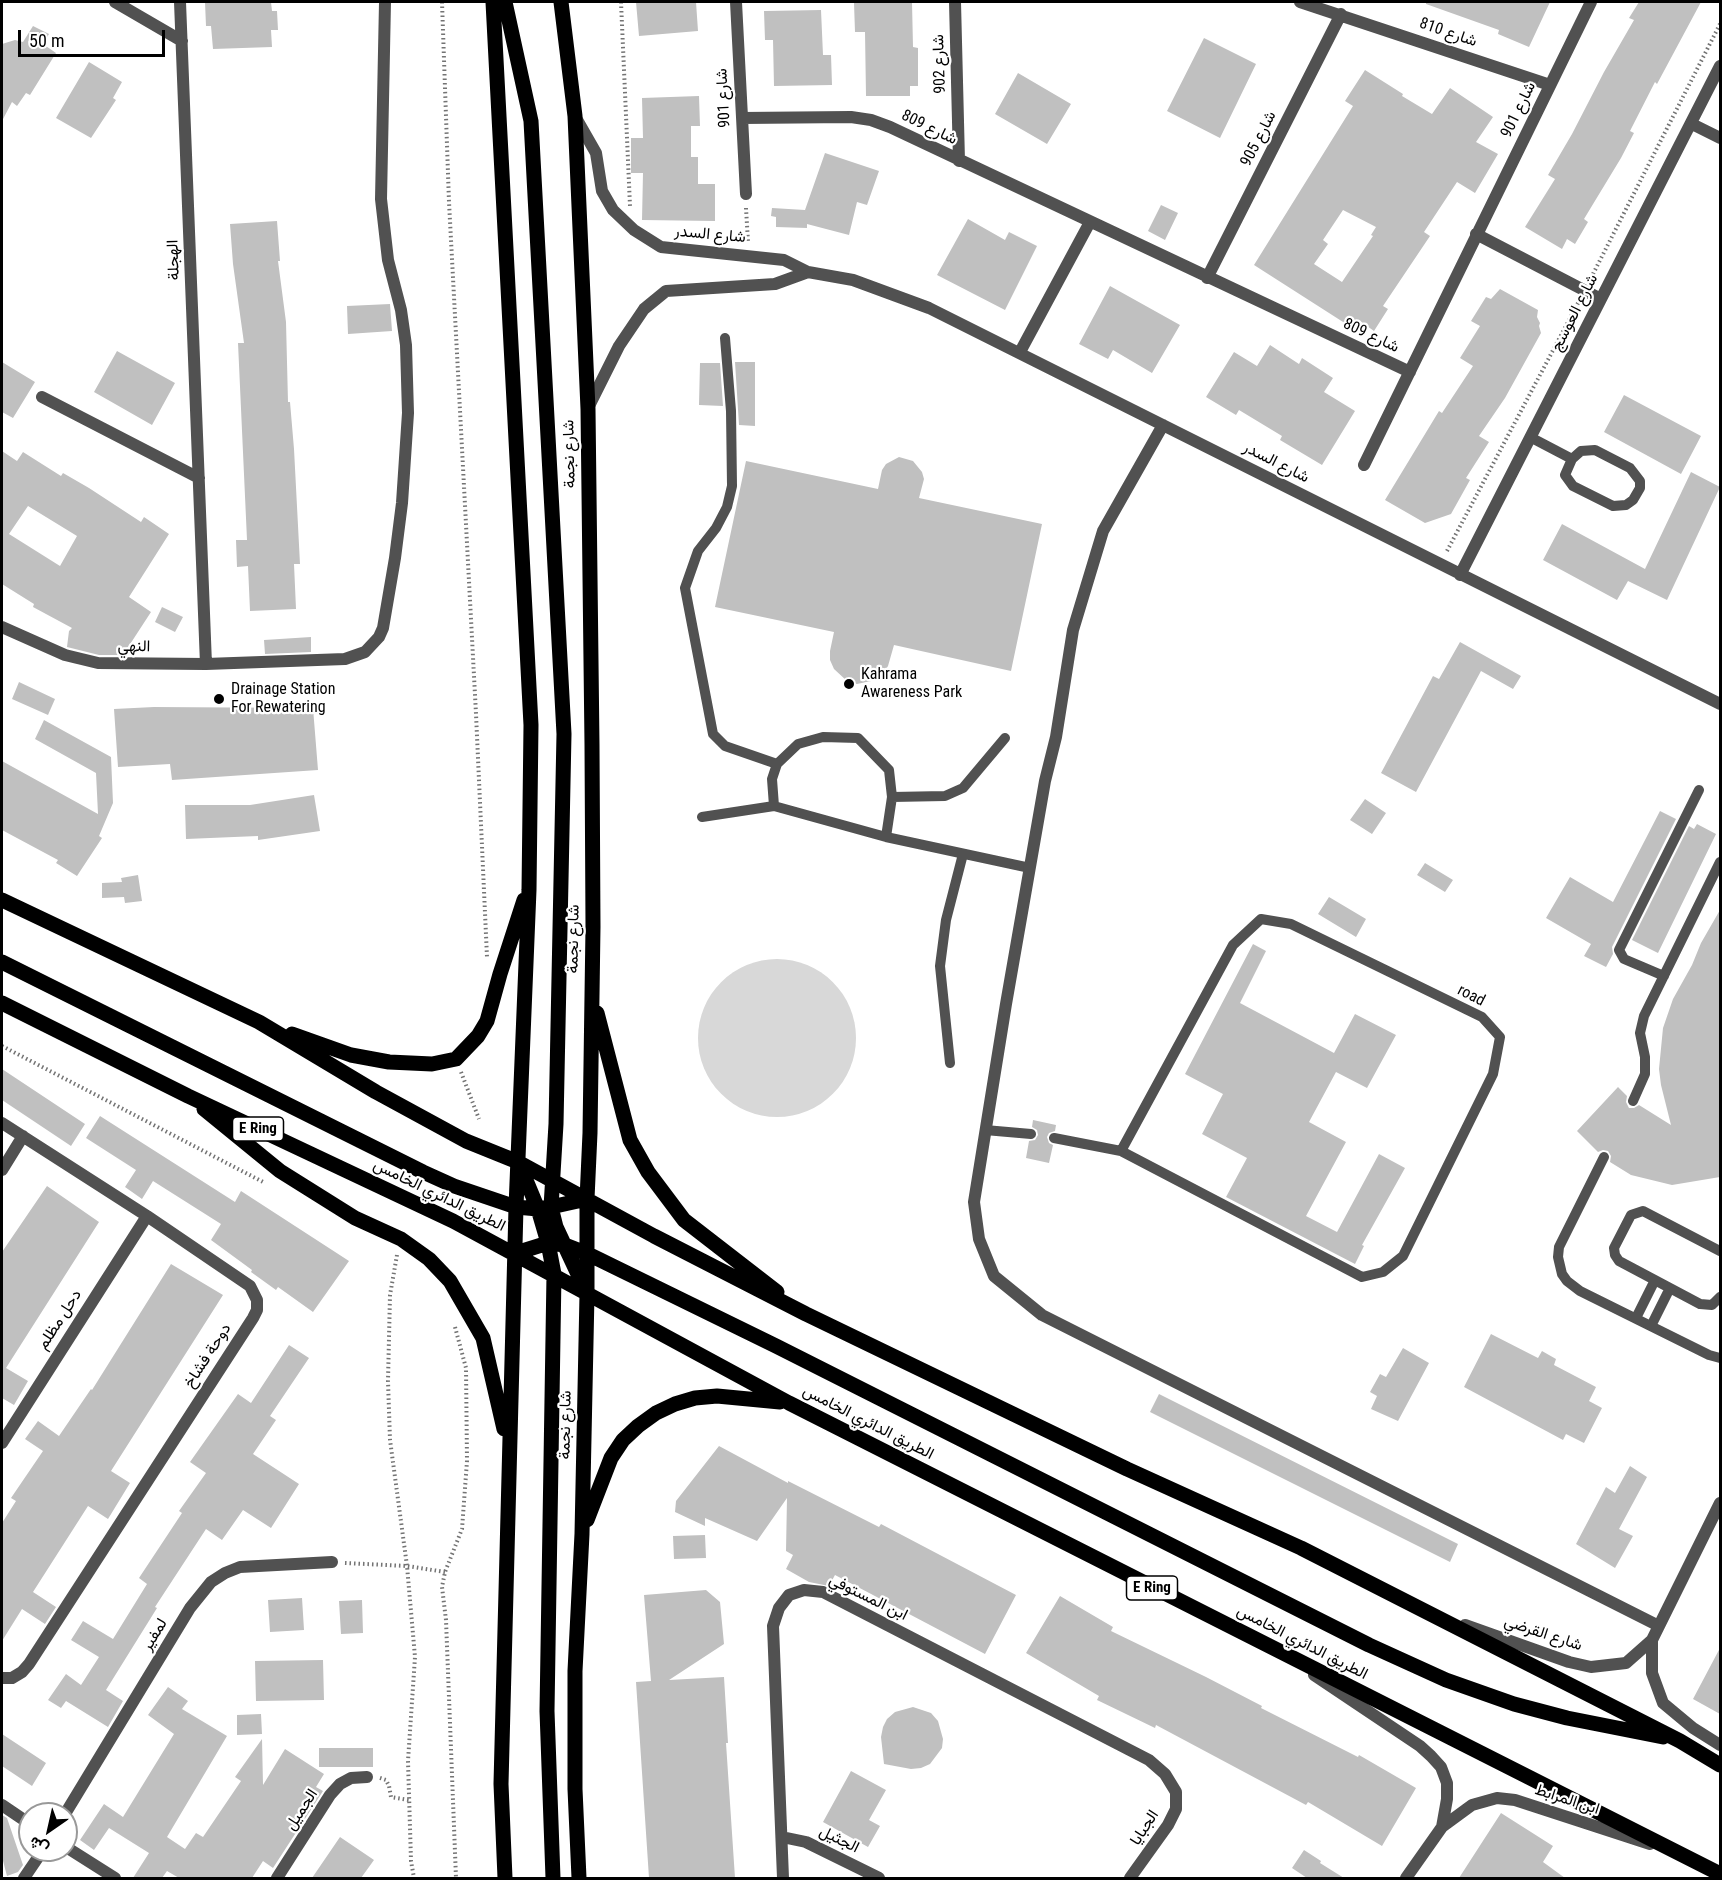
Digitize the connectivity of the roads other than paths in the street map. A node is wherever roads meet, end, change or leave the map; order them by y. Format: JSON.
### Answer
{"nodes":[{"id":1,"x":115,"y":2,"type":"edge"},
{"id":2,"x":180,"y":2,"type":"edge"},
{"id":3,"x":385,"y":2,"type":"edge"},
{"id":4,"x":494,"y":2,"type":"edge"},
{"id":5,"x":505,"y":2,"type":"edge"},
{"id":6,"x":561,"y":2,"type":"edge"},
{"id":7,"x":736,"y":2,"type":"edge"},
{"id":8,"x":955,"y":2,"type":"edge"},
{"id":9,"x":1300,"y":2,"type":"edge"},
{"id":10,"x":1591,"y":2,"type":"edge"},
{"id":11,"x":1341,"y":14,"type":"junction"},
{"id":12,"x":182,"y":41,"type":"junction"},
{"id":13,"x":1720,"y":66,"type":"edge"},
{"id":14,"x":1550,"y":85,"type":"junction"},
{"id":15,"x":575,"y":117,"type":"junction"},
{"id":16,"x":742,"y":118,"type":"junction"},
{"id":17,"x":1692,"y":124,"type":"junction"},
{"id":18,"x":1720,"y":138,"type":"edge"},
{"id":19,"x":959,"y":161,"type":"junction"},
{"id":20,"x":746,"y":194,"type":"road end"},
{"id":21,"x":1090,"y":222,"type":"junction"},
{"id":22,"x":1476,"y":234,"type":"junction"},
{"id":23,"x":808,"y":272,"type":"junction"},
{"id":24,"x":1208,"y":278,"type":"junction"},
{"id":25,"x":1601,"y":299,"type":"junction"},
{"id":26,"x":725,"y":338,"type":"dead end"},
{"id":27,"x":1020,"y":352,"type":"junction"},
{"id":28,"x":1410,"y":372,"type":"junction"},
{"id":29,"x":42,"y":397,"type":"dead end"},
{"id":30,"x":588,"y":410,"type":"junction"},
{"id":31,"x":1163,"y":425,"type":"junction"},
{"id":32,"x":1530,"y":437,"type":"junction"},
{"id":33,"x":1572,"y":459,"type":"junction"},
{"id":34,"x":1364,"y":465,"type":"dead end"},
{"id":35,"x":199,"y":478,"type":"junction"},
{"id":36,"x":1460,"y":574,"type":"junction"},
{"id":37,"x":2,"y":627,"type":"edge"},
{"id":38,"x":206,"y":664,"type":"junction"},
{"id":39,"x":1720,"y":704,"type":"edge"},
{"id":40,"x":1005,"y":738,"type":"dead end"},
{"id":41,"x":777,"y":764,"type":"junction"},
{"id":42,"x":1699,"y":790,"type":"dead end"},
{"id":43,"x":892,"y":798,"type":"junction"},
{"id":44,"x":774,"y":806,"type":"junction"},
{"id":45,"x":702,"y":817,"type":"dead end"},
{"id":46,"x":886,"y":837,"type":"junction"},
{"id":47,"x":963,"y":854,"type":"junction"},
{"id":48,"x":1720,"y":862,"type":"edge"},
{"id":49,"x":1030,"y":868,"type":"junction"},
{"id":50,"x":529,"y":890,"type":"junction"},
{"id":51,"x":2,"y":900,"type":"edge"},
{"id":52,"x":2,"y":962,"type":"edge"},
{"id":53,"x":1664,"y":976,"type":"junction"},
{"id":54,"x":591,"y":993,"type":"junction"},
{"id":55,"x":2,"y":1003,"type":"edge"},
{"id":56,"x":259,"y":1022,"type":"junction"},
{"id":57,"x":950,"y":1063,"type":"dead end"},
{"id":58,"x":188,"y":1096,"type":"junction"},
{"id":59,"x":1633,"y":1101,"type":"dead end"},
{"id":60,"x":2,"y":1123,"type":"edge"},
{"id":61,"x":985,"y":1130,"type":"junction"},
{"id":62,"x":1031,"y":1134,"type":"dead end"},
{"id":63,"x":24,"y":1136,"type":"junction"},
{"id":64,"x":1054,"y":1138,"type":"dead end"},
{"id":65,"x":1121,"y":1151,"type":"junction"},
{"id":66,"x":1604,"y":1158,"type":"dead end"},
{"id":67,"x":518,"y":1162,"type":"junction"},
{"id":68,"x":2,"y":1170,"type":"edge"},
{"id":69,"x":552,"y":1181,"type":"junction"},
{"id":70,"x":587,"y":1199,"type":"junction"},
{"id":71,"x":516,"y":1207,"type":"junction"},
{"id":72,"x":544,"y":1208,"type":"junction"},
{"id":73,"x":147,"y":1216,"type":"junction"},
{"id":74,"x":548,"y":1243,"type":"junction"},
{"id":75,"x":565,"y":1245,"type":"junction"},
{"id":76,"x":1720,"y":1251,"type":"edge"},
{"id":77,"x":516,"y":1253,"type":"junction"},
{"id":78,"x":588,"y":1254,"type":"junction"},
{"id":79,"x":554,"y":1274,"type":"junction"},
{"id":80,"x":1655,"y":1280,"type":"junction"},
{"id":81,"x":1670,"y":1288,"type":"junction"},
{"id":82,"x":587,"y":1294,"type":"junction"},
{"id":83,"x":1720,"y":1297,"type":"edge"},
{"id":84,"x":806,"y":1314,"type":"junction"},
{"id":85,"x":1636,"y":1318,"type":"junction"},
{"id":86,"x":1651,"y":1326,"type":"junction"},
{"id":87,"x":1720,"y":1358,"type":"edge"},
{"id":88,"x":789,"y":1403,"type":"junction"},
{"id":89,"x":2,"y":1443,"type":"edge"},
{"id":90,"x":509,"y":1448,"type":"junction"},
{"id":91,"x":1720,"y":1503,"type":"edge"},
{"id":92,"x":582,"y":1534,"type":"junction"},
{"id":93,"x":332,"y":1562,"type":"road end"},
{"id":94,"x":1419,"y":1608,"type":"junction"},
{"id":95,"x":1659,"y":1626,"type":"junction"},
{"id":96,"x":1652,"y":1640,"type":"junction"},
{"id":97,"x":1283,"y":1654,"type":"junction"},
{"id":98,"x":2,"y":1678,"type":"edge"},
{"id":99,"x":1680,"y":1741,"type":"junction"},
{"id":100,"x":1720,"y":1745,"type":"edge"},
{"id":101,"x":1720,"y":1765,"type":"edge"},
{"id":102,"x":367,"y":1777,"type":"road end"},
{"id":103,"x":1176,"y":1792,"type":"joint"},
{"id":104,"x":72,"y":1802,"type":"edge"},
{"id":105,"x":2,"y":1805,"type":"edge"},
{"id":106,"x":18,"y":1816,"type":"edge"},
{"id":107,"x":1443,"y":1827,"type":"junction"},
{"id":108,"x":782,"y":1837,"type":"junction"},
{"id":109,"x":78,"y":1855,"type":"edge"},
{"id":110,"x":1686,"y":1856,"type":"junction"},
{"id":111,"x":35,"y":1862,"type":"edge"},
{"id":112,"x":1720,"y":1874,"type":"edge"},
{"id":113,"x":24,"y":1878,"type":"edge"},
{"id":114,"x":115,"y":1878,"type":"edge"},
{"id":115,"x":277,"y":1878,"type":"edge"},
{"id":116,"x":505,"y":1878,"type":"edge"},
{"id":117,"x":553,"y":1878,"type":"edge"},
{"id":118,"x":579,"y":1878,"type":"edge"},
{"id":119,"x":783,"y":1878,"type":"edge"},
{"id":120,"x":879,"y":1878,"type":"edge"},
{"id":121,"x":1130,"y":1878,"type":"edge"},
{"id":122,"x":1406,"y":1878,"type":"edge"}],
"edges":[{"from":1,"to":12,"type":"street"},
{"from":2,"to":12,"type":"street","name":"الهجلة"},
{"from":3,"to":38,"type":"street","name":"النهي"},
{"from":4,"to":50,"type":"main road"},
{"from":5,"to":69,"type":"main road"},
{"from":6,"to":15,"type":"main road","name":"شارع نجمة"},
{"from":7,"to":16,"type":"street","name":"شارع 901"},
{"from":8,"to":19,"type":"street","name":"شارع 902"},
{"from":9,"to":11,"type":"street","name":"شارع 810"},
{"from":10,"to":14,"type":"street","name":"شارع 901"},
{"from":11,"to":14,"type":"street","name":"شارع 810"},
{"from":11,"to":24,"type":"street","name":"شارع 905"},
{"from":12,"to":35,"type":"street","name":"الهجلة"},
{"from":13,"to":17,"type":"street","name":"شارع العوسج"},
{"from":14,"to":22,"type":"street","name":"شارع 901"},
{"from":15,"to":23,"type":"street","name":"شارع السدر"},
{"from":15,"to":30,"type":"main road","name":"شارع نجمة"},
{"from":16,"to":19,"type":"street","name":"شارع 809"},
{"from":16,"to":20,"type":"street","name":"شارع 901"},
{"from":17,"to":18,"type":"street"},
{"from":17,"to":25,"type":"street","name":"شارع العوسج"},
{"from":19,"to":21,"type":"street","name":"شارع 809"},
{"from":21,"to":24,"type":"street","name":"شارع 809"},
{"from":21,"to":27,"type":"street"},
{"from":22,"to":25,"type":"street"},
{"from":22,"to":28,"type":"street","name":"شارع 901"},
{"from":23,"to":27,"type":"street","name":"شارع السدر"},
{"from":23,"to":30,"type":"street"},
{"from":24,"to":28,"type":"street","name":"شارع 809"},
{"from":25,"to":32,"type":"street","name":"شارع العوسج"},
{"from":26,"to":41,"type":"lane"},
{"from":27,"to":31,"type":"street","name":"شارع السدر"},
{"from":28,"to":34,"type":"street","name":"شارع 901"},
{"from":29,"to":35,"type":"street"},
{"from":30,"to":54,"type":"main road","name":"شارع نجمة"},
{"from":31,"to":36,"type":"street","name":"شارع السدر"},
{"from":31,"to":49,"type":"street"},
{"from":32,"to":33,"type":"lane"},
{"from":32,"to":36,"type":"street","name":"شارع العوسج"},
{"from":33,"to":33,"type":"lane"},
{"from":35,"to":38,"type":"street","name":"الهجلة"},
{"from":36,"to":39,"type":"street","name":"شارع السدر"},
{"from":37,"to":38,"type":"street","name":"النهي"},
{"from":40,"to":43,"type":"lane"},
{"from":41,"to":43,"type":"lane"},
{"from":41,"to":44,"type":"lane"},
{"from":42,"to":53,"type":"lane"},
{"from":43,"to":46,"type":"lane"},
{"from":44,"to":45,"type":"lane"},
{"from":44,"to":46,"type":"lane"},
{"from":46,"to":47,"type":"lane"},
{"from":47,"to":49,"type":"lane"},
{"from":47,"to":57,"type":"lane"},
{"from":48,"to":53,"type":"lane"},
{"from":49,"to":61,"type":"street"},
{"from":50,"to":56,"type":"main road"},
{"from":50,"to":67,"type":"main road"},
{"from":51,"to":56,"type":"main road"},
{"from":52,"to":71,"type":"main road"},
{"from":53,"to":59,"type":"lane"},
{"from":54,"to":70,"type":"main road","name":"شارع نجمة"},
{"from":54,"to":84,"type":"main road"},
{"from":55,"to":58,"type":"main road","name":"الطريق الدائري الخامس","number":"E Ring"},
{"from":56,"to":67,"type":"main road"},
{"from":58,"to":77,"type":"main road","name":"الطريق الدائري الخامس","number":"E Ring"},
{"from":58,"to":90,"type":"main road"},
{"from":60,"to":63,"type":"street","name":"دوحة فشاخ"},
{"from":61,"to":62,"type":"lane"},
{"from":61,"to":95,"type":"street"},
{"from":63,"to":68,"type":"street"},
{"from":63,"to":73,"type":"street","name":"دوحة فشاخ"},
{"from":64,"to":65,"type":"lane"},
{"from":65,"to":65,"type":"lane","name":"road"},
{"from":66,"to":85,"type":"lane"},
{"from":67,"to":69,"type":"main road"},
{"from":67,"to":71,"type":"main road"},
{"from":67,"to":72,"type":"main road"},
{"from":69,"to":70,"type":"main road"},
{"from":69,"to":72,"type":"main road"},
{"from":70,"to":72,"type":"main road"},
{"from":70,"to":78,"type":"main road","name":"شارع نجمة"},
{"from":70,"to":84,"type":"main road"},
{"from":71,"to":72,"type":"main road"},
{"from":71,"to":77,"type":"main road"},
{"from":72,"to":74,"type":"main road"},
{"from":72,"to":75,"type":"main road"},
{"from":73,"to":89,"type":"street","name":"دحل مظلم"},
{"from":73,"to":98,"type":"street","name":"دوحة فشاخ"},
{"from":74,"to":75,"type":"main road"},
{"from":74,"to":77,"type":"main road"},
{"from":74,"to":79,"type":"main road"},
{"from":75,"to":78,"type":"main road"},
{"from":75,"to":82,"type":"main road"},
{"from":76,"to":80,"type":"lane"},
{"from":77,"to":79,"type":"main road","name":"الطريق الدائري الخامس","number":"E Ring"},
{"from":77,"to":90,"type":"main road"},
{"from":78,"to":82,"type":"main road","name":"شارع نجمة"},
{"from":78,"to":99,"type":"main road"},
{"from":79,"to":82,"type":"main road","name":"الطريق الدائري الخامس","number":"E Ring"},
{"from":79,"to":117,"type":"main road"},
{"from":80,"to":81,"type":"lane"},
{"from":80,"to":85,"type":"lane"},
{"from":81,"to":83,"type":"lane"},
{"from":81,"to":86,"type":"lane"},
{"from":82,"to":88,"type":"main road","name":"الطريق الدائري الخامس","number":"E Ring"},
{"from":82,"to":92,"type":"main road","name":"شارع نجمة"},
{"from":84,"to":94,"type":"main road"},
{"from":85,"to":86,"type":"lane"},
{"from":86,"to":87,"type":"lane"},
{"from":88,"to":92,"type":"main road"},
{"from":88,"to":97,"type":"main road","name":"الطريق الدائري الخامس","number":"E Ring"},
{"from":90,"to":116,"type":"main road"},
{"from":91,"to":95,"type":"street","name":"شارع القرضي"},
{"from":92,"to":118,"type":"main road","name":"شارع نجمة"},
{"from":93,"to":104,"type":"street","name":"لمفير"},
{"from":94,"to":96,"type":"street","name":"شارع القرضي"},
{"from":94,"to":99,"type":"main road"},
{"from":95,"to":96,"type":"street","name":"شارع القرضي"},
{"from":96,"to":100,"type":"street","name":"شارع القرضي"},
{"from":97,"to":107,"type":"street","name":"ابن المرابط"},
{"from":97,"to":110,"type":"main road","name":"الطريق الدائري الخامس","number":"E Ring"},
{"from":99,"to":101,"type":"main road"},
{"from":102,"to":115,"type":"street","name":"الجميل"},
{"from":103,"to":108,"type":"street","name":"ابن المستوفي"},
{"from":103,"to":121,"type":"street","name":"الجبايا"},
{"from":105,"to":106,"type":"street"},
{"from":107,"to":110,"type":"street","name":"ابن المرابط"},
{"from":107,"to":122,"type":"street","name":"ابن المرابط"},
{"from":108,"to":119,"type":"street","name":"ابن المستوفي"},
{"from":108,"to":120,"type":"street","name":"الجثيل"},
{"from":109,"to":114,"type":"street"},
{"from":110,"to":112,"type":"main road","name":"الطريق الدائري الخامس","number":"E Ring"},
{"from":111,"to":113,"type":"street"}]}
